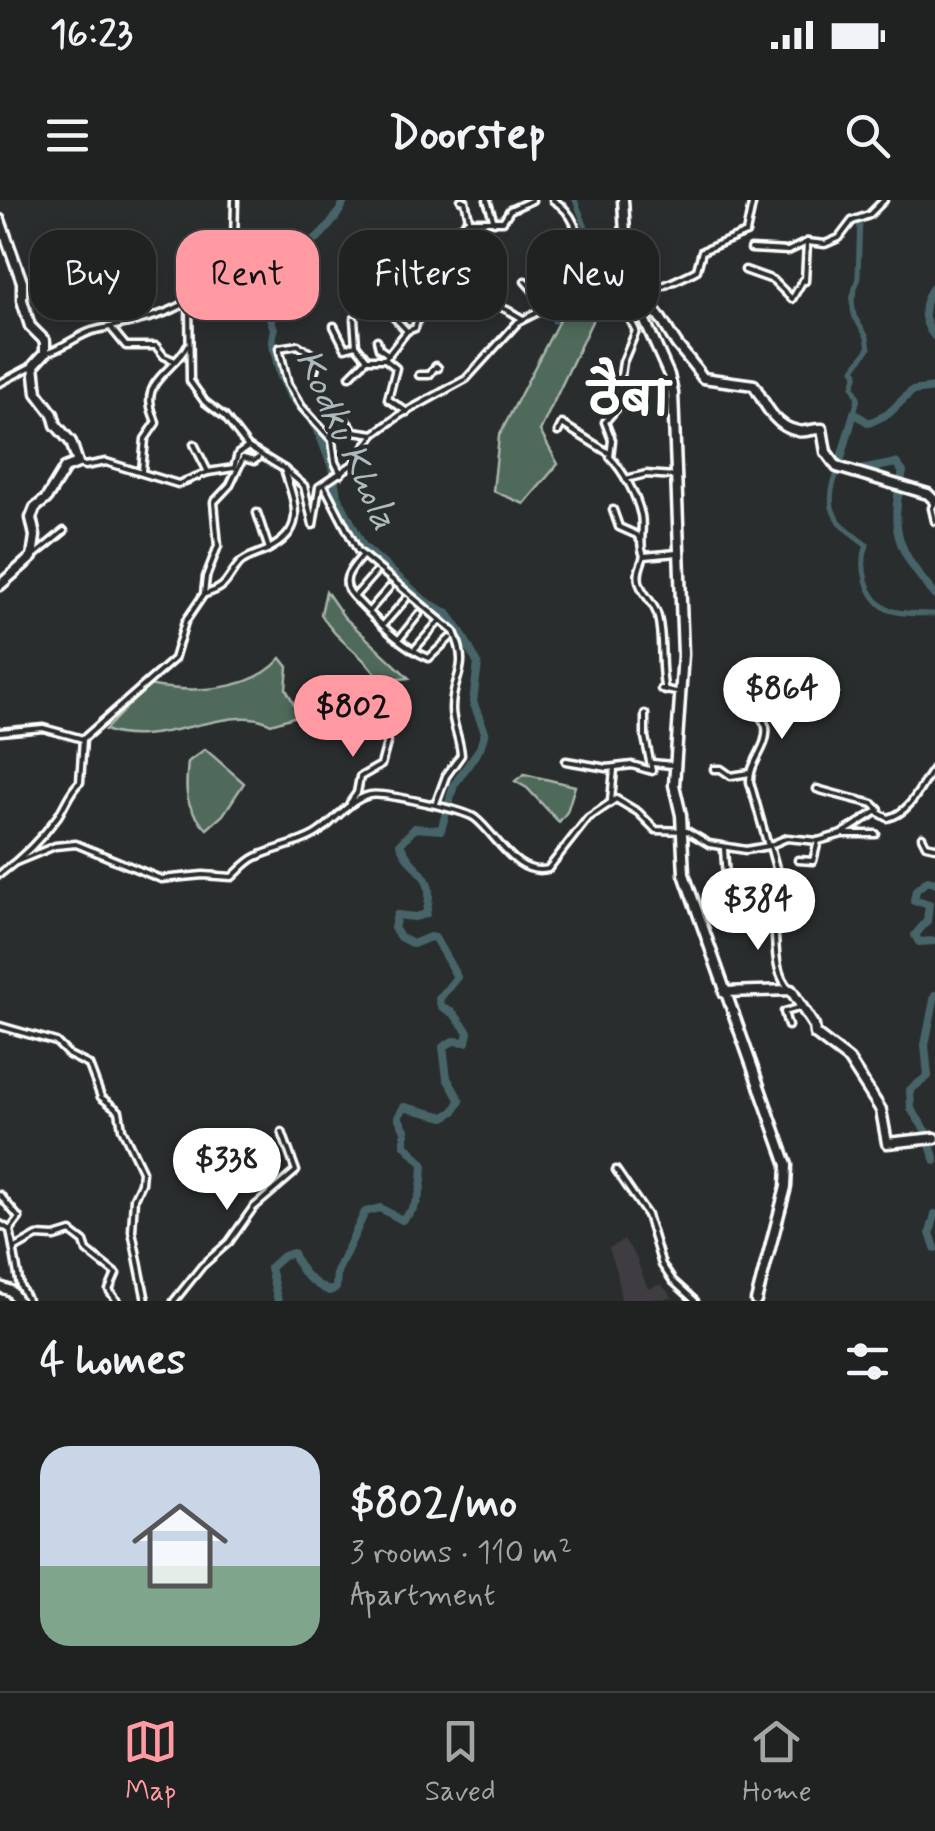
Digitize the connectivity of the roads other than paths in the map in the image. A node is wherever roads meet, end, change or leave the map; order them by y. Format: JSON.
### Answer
{"nodes":[{"id":1,"x":235,"y":200,"type":"edge"},
{"id":2,"x":461,"y":200,"type":"edge"},
{"id":3,"x":487,"y":200,"type":"edge"},
{"id":4,"x":532,"y":200,"type":"edge"},
{"id":5,"x":553,"y":200,"type":"edge"},
{"id":6,"x":623,"y":200,"type":"edge"},
{"id":7,"x":753,"y":200,"type":"edge"},
{"id":8,"x":884,"y":200,"type":"edge"},
{"id":9,"x":0,"y":220,"type":"edge"},
{"id":10,"x":494,"y":222,"type":"junction"},
{"id":11,"x":470,"y":223,"type":"junction"},
{"id":12,"x":234,"y":230,"type":"edge"},
{"id":13,"x":458,"y":230,"type":"edge"},
{"id":14,"x":579,"y":230,"type":"edge"},
{"id":15,"x":625,"y":230,"type":"edge"},
{"id":16,"x":807,"y":242,"type":"junction"},
{"id":17,"x":751,"y":249,"type":"dead end"},
{"id":18,"x":745,"y":270,"type":"dead end"},
{"id":19,"x":525,"y":281,"type":"dead end"},
{"id":20,"x":527,"y":283,"type":"edge"},
{"id":21,"x":659,"y":286,"type":"edge"},
{"id":22,"x":176,"y":306,"type":"edge"},
{"id":23,"x":507,"y":308,"type":"edge"},
{"id":24,"x":659,"y":315,"type":"edge"},
{"id":25,"x":527,"y":316,"type":"edge"},
{"id":26,"x":522,"y":318,"type":"junction"},
{"id":27,"x":190,"y":320,"type":"edge"},
{"id":28,"x":354,"y":320,"type":"edge"},
{"id":29,"x":397,"y":320,"type":"edge"},
{"id":30,"x":417,"y":320,"type":"edge"},
{"id":31,"x":631,"y":320,"type":"edge"},
{"id":32,"x":647,"y":320,"type":"edge"},
{"id":33,"x":334,"y":326,"type":"dead end"},
{"id":34,"x":112,"y":329,"type":"junction"},
{"id":35,"x":407,"y":331,"type":"junction"},
{"id":36,"x":377,"y":340,"type":"dead end"},
{"id":37,"x":190,"y":342,"type":"junction"},
{"id":38,"x":356,"y":346,"type":"junction"},
{"id":39,"x":45,"y":353,"type":"junction"},
{"id":40,"x":387,"y":357,"type":"junction"},
{"id":41,"x":367,"y":359,"type":"junction"},
{"id":42,"x":176,"y":361,"type":"junction"},
{"id":43,"x":34,"y":365,"type":"junction"},
{"id":44,"x":438,"y":368,"type":"dead end"},
{"id":45,"x":419,"y":374,"type":"dead end"},
{"id":46,"x":350,"y":376,"type":"dead end"},
{"id":47,"x":313,"y":377,"type":"dead end"},
{"id":48,"x":0,"y":383,"type":"edge"},
{"id":49,"x":334,"y":406,"type":"dead end"},
{"id":50,"x":407,"y":412,"type":"junction"},
{"id":51,"x":558,"y":432,"type":"dead end"},
{"id":52,"x":374,"y":434,"type":"junction"},
{"id":53,"x":194,"y":444,"type":"dead end"},
{"id":54,"x":248,"y":447,"type":"junction"},
{"id":55,"x":609,"y":453,"type":"junction"},
{"id":56,"x":258,"y":456,"type":"junction"},
{"id":57,"x":78,"y":463,"type":"junction"},
{"id":58,"x":284,"y":469,"type":"junction"},
{"id":59,"x":208,"y":472,"type":"junction"},
{"id":60,"x":142,"y":473,"type":"junction"},
{"id":61,"x":339,"y":475,"type":"junction"},
{"id":62,"x":675,"y":476,"type":"junction"},
{"id":63,"x":626,"y":479,"type":"junction"},
{"id":64,"x":326,"y":483,"type":"junction"},
{"id":65,"x":935,"y":502,"type":"edge"},
{"id":66,"x":612,"y":510,"type":"dead end"},
{"id":67,"x":257,"y":513,"type":"dead end"},
{"id":68,"x":935,"y":520,"type":"edge"},
{"id":69,"x":64,"y":531,"type":"dead end"},
{"id":70,"x":640,"y":540,"type":"junction"},
{"id":71,"x":270,"y":548,"type":"junction"},
{"id":72,"x":677,"y":553,"type":"junction"},
{"id":73,"x":363,"y":554,"type":"junction"},
{"id":74,"x":32,"y":556,"type":"junction"},
{"id":75,"x":644,"y":556,"type":"junction"},
{"id":76,"x":376,"y":573,"type":"dead end"},
{"id":77,"x":0,"y":584,"type":"edge"},
{"id":78,"x":389,"y":588,"type":"dead end"},
{"id":79,"x":204,"y":594,"type":"junction"},
{"id":80,"x":354,"y":598,"type":"junction"},
{"id":81,"x":406,"y":599,"type":"dead end"},
{"id":82,"x":369,"y":611,"type":"junction"},
{"id":83,"x":419,"y":614,"type":"dead end"},
{"id":84,"x":440,"y":620,"type":"junction"},
{"id":85,"x":383,"y":625,"type":"junction"},
{"id":86,"x":450,"y":638,"type":"dead end"},
{"id":87,"x":399,"y":639,"type":"junction"},
{"id":88,"x":414,"y":650,"type":"junction"},
{"id":89,"x":682,"y":693,"type":"junction"},
{"id":90,"x":754,"y":706,"type":"dead end"},
{"id":91,"x":645,"y":714,"type":"dead end"},
{"id":92,"x":385,"y":728,"type":"dead end"},
{"id":93,"x":0,"y":732,"type":"edge"},
{"id":94,"x":83,"y":740,"type":"junction"},
{"id":95,"x":566,"y":761,"type":"dead end"},
{"id":96,"x":652,"y":763,"type":"junction"},
{"id":97,"x":674,"y":765,"type":"junction"},
{"id":98,"x":935,"y":767,"type":"edge"},
{"id":99,"x":614,"y":768,"type":"junction"},
{"id":100,"x":714,"y":769,"type":"dead end"},
{"id":101,"x":750,"y":773,"type":"junction"},
{"id":102,"x":817,"y":789,"type":"dead end"},
{"id":103,"x":610,"y":800,"type":"junction"},
{"id":104,"x":436,"y":803,"type":"junction"},
{"id":105,"x":347,"y":808,"type":"junction"},
{"id":106,"x":877,"y":812,"type":"junction"},
{"id":107,"x":682,"y":831,"type":"junction"},
{"id":108,"x":842,"y":834,"type":"junction"},
{"id":109,"x":876,"y":834,"type":"dead end"},
{"id":110,"x":922,"y":836,"type":"dead end"},
{"id":111,"x":818,"y":841,"type":"junction"},
{"id":112,"x":769,"y":846,"type":"junction"},
{"id":113,"x":935,"y":846,"type":"edge"},
{"id":114,"x":720,"y":847,"type":"junction"},
{"id":115,"x":798,"y":860,"type":"dead end"},
{"id":116,"x":16,"y":862,"type":"junction"},
{"id":117,"x":0,"y":874,"type":"edge"},
{"id":118,"x":760,"y":908,"type":"junction"},
{"id":119,"x":791,"y":990,"type":"junction"},
{"id":120,"x":724,"y":992,"type":"junction"},
{"id":121,"x":802,"y":1006,"type":"junction"},
{"id":122,"x":0,"y":1026,"type":"edge"},
{"id":123,"x":788,"y":1026,"type":"dead end"},
{"id":124,"x":282,"y":1132,"type":"dead end"},
{"id":125,"x":932,"y":1139,"type":"edge"},
{"id":126,"x":616,"y":1170,"type":"dead end"},
{"id":127,"x":0,"y":1195,"type":"edge"},
{"id":128,"x":0,"y":1224,"type":"edge"},
{"id":129,"x":10,"y":1230,"type":"junction"},
{"id":130,"x":14,"y":1250,"type":"junction"},
{"id":131,"x":0,"y":1286,"type":"edge"},
{"id":132,"x":18,"y":1301,"type":"edge"},
{"id":133,"x":28,"y":1301,"type":"edge"},
{"id":134,"x":117,"y":1301,"type":"edge"},
{"id":135,"x":146,"y":1301,"type":"edge"},
{"id":136,"x":174,"y":1301,"type":"edge"},
{"id":137,"x":695,"y":1301,"type":"edge"},
{"id":138,"x":756,"y":1301,"type":"edge"}],
"edges":[{"from":1,"to":12,"type":"street"},
{"from":2,"to":11,"type":"street"},
{"from":3,"to":10,"type":"street"},
{"from":4,"to":10,"type":"street"},
{"from":5,"to":14,"type":"street"},
{"from":6,"to":15,"type":"street"},
{"from":7,"to":21,"type":"street"},
{"from":8,"to":16,"type":"street"},
{"from":9,"to":39,"type":"street"},
{"from":10,"to":11,"type":"street"},
{"from":11,"to":13,"type":"street"},
{"from":16,"to":17,"type":"street"},
{"from":16,"to":18,"type":"street"},
{"from":19,"to":20,"type":"street"},
{"from":22,"to":34,"type":"street"},
{"from":23,"to":26,"type":"street"},
{"from":24,"to":65,"type":"street"},
{"from":25,"to":26,"type":"street"},
{"from":26,"to":50,"type":"street"},
{"from":27,"to":37,"type":"street"},
{"from":28,"to":38,"type":"street"},
{"from":29,"to":35,"type":"street"},
{"from":30,"to":35,"type":"street"},
{"from":31,"to":55,"type":"street"},
{"from":32,"to":62,"type":"street"},
{"from":33,"to":38,"type":"street"},
{"from":34,"to":39,"type":"street"},
{"from":34,"to":42,"type":"street"},
{"from":35,"to":40,"type":"street"},
{"from":36,"to":40,"type":"street"},
{"from":37,"to":42,"type":"street"},
{"from":37,"to":54,"type":"street"},
{"from":38,"to":41,"type":"street"},
{"from":39,"to":43,"type":"street"},
{"from":40,"to":41,"type":"street"},
{"from":40,"to":50,"type":"street"},
{"from":41,"to":46,"type":"street"},
{"from":42,"to":60,"type":"street"},
{"from":43,"to":48,"type":"street"},
{"from":43,"to":57,"type":"street"},
{"from":44,"to":45,"type":"street"},
{"from":47,"to":61,"type":"street"},
{"from":49,"to":52,"type":"street"},
{"from":50,"to":52,"type":"street"},
{"from":51,"to":55,"type":"street"},
{"from":52,"to":61,"type":"street"},
{"from":53,"to":59,"type":"street"},
{"from":54,"to":56,"type":"street"},
{"from":54,"to":59,"type":"street"},
{"from":55,"to":63,"type":"street"},
{"from":56,"to":58,"type":"street"},
{"from":56,"to":79,"type":"street"},
{"from":57,"to":60,"type":"street"},
{"from":57,"to":74,"type":"street"},
{"from":58,"to":64,"type":"street"},
{"from":58,"to":71,"type":"street"},
{"from":59,"to":60,"type":"street"},
{"from":61,"to":64,"type":"street"},
{"from":62,"to":63,"type":"street"},
{"from":62,"to":72,"type":"street"},
{"from":63,"to":70,"type":"street"},
{"from":64,"to":73,"type":"street"},
{"from":65,"to":68,"type":"street"},
{"from":66,"to":70,"type":"street"},
{"from":67,"to":71,"type":"street"},
{"from":69,"to":74,"type":"street"},
{"from":70,"to":75,"type":"street"},
{"from":71,"to":79,"type":"street"},
{"from":72,"to":75,"type":"street"},
{"from":72,"to":89,"type":"street"},
{"from":73,"to":80,"type":"street"},
{"from":73,"to":84,"type":"street"},
{"from":74,"to":77,"type":"street"},
{"from":75,"to":89,"type":"street"},
{"from":76,"to":80,"type":"street"},
{"from":78,"to":82,"type":"street"},
{"from":79,"to":94,"type":"street"},
{"from":80,"to":82,"type":"street"},
{"from":81,"to":85,"type":"street"},
{"from":82,"to":85,"type":"street"},
{"from":83,"to":87,"type":"street"},
{"from":84,"to":88,"type":"street"},
{"from":84,"to":104,"type":"street"},
{"from":85,"to":87,"type":"street"},
{"from":86,"to":88,"type":"street"},
{"from":87,"to":88,"type":"street"},
{"from":89,"to":97,"type":"street"},
{"from":90,"to":101,"type":"street"},
{"from":91,"to":96,"type":"street"},
{"from":92,"to":105,"type":"street"},
{"from":93,"to":94,"type":"street"},
{"from":94,"to":116,"type":"street"},
{"from":95,"to":99,"type":"street"},
{"from":96,"to":97,"type":"street"},
{"from":96,"to":99,"type":"street"},
{"from":97,"to":107,"type":"street"},
{"from":98,"to":106,"type":"street"},
{"from":99,"to":103,"type":"street"},
{"from":100,"to":101,"type":"street"},
{"from":101,"to":112,"type":"street"},
{"from":102,"to":106,"type":"street"},
{"from":103,"to":104,"type":"street"},
{"from":103,"to":107,"type":"street"},
{"from":104,"to":105,"type":"street"},
{"from":105,"to":116,"type":"street"},
{"from":106,"to":108,"type":"street"},
{"from":107,"to":114,"type":"street"},
{"from":107,"to":120,"type":"street"},
{"from":108,"to":109,"type":"street"},
{"from":108,"to":111,"type":"street"},
{"from":110,"to":113,"type":"street"},
{"from":111,"to":112,"type":"street"},
{"from":111,"to":115,"type":"street"},
{"from":112,"to":114,"type":"street"},
{"from":112,"to":118,"type":"street"},
{"from":114,"to":118,"type":"street"},
{"from":116,"to":117,"type":"street"},
{"from":118,"to":119,"type":"street"},
{"from":119,"to":120,"type":"street"},
{"from":119,"to":121,"type":"street"},
{"from":120,"to":138,"type":"street"},
{"from":121,"to":123,"type":"street"},
{"from":121,"to":125,"type":"street"},
{"from":122,"to":135,"type":"street"},
{"from":124,"to":136,"type":"street"},
{"from":126,"to":137,"type":"street"},
{"from":127,"to":129,"type":"street"},
{"from":128,"to":129,"type":"street"},
{"from":129,"to":130,"type":"street"},
{"from":130,"to":133,"type":"street"},
{"from":130,"to":134,"type":"street"},
{"from":131,"to":132,"type":"street"}]}
